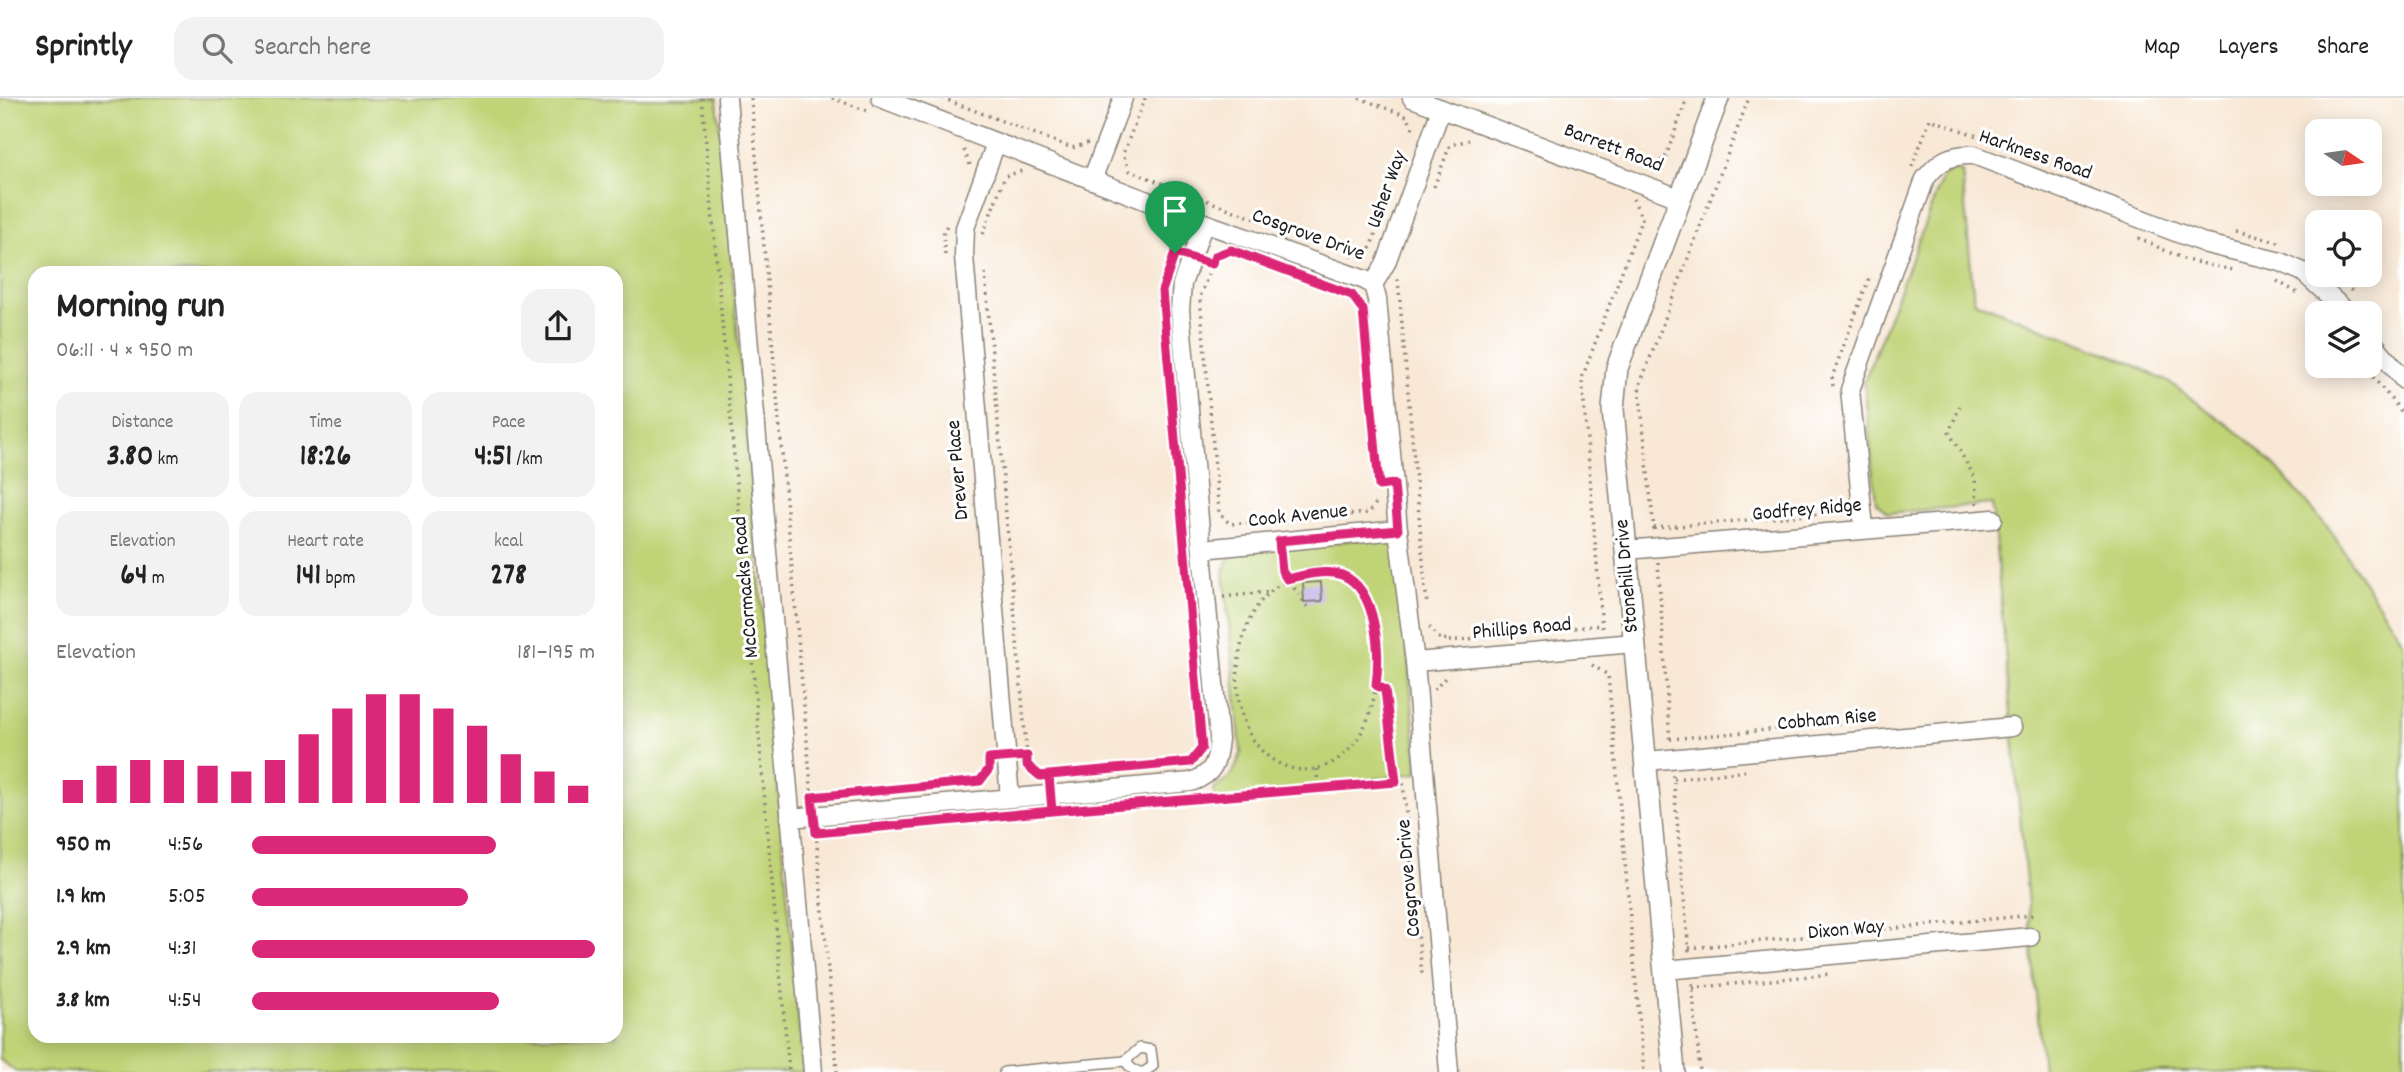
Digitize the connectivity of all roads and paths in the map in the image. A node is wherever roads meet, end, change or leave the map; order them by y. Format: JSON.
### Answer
{"nodes":[{"id":1,"x":702,"y":98,"type":"edge"},
{"id":2,"x":727,"y":98,"type":"edge"},
{"id":3,"x":751,"y":98,"type":"edge"},
{"id":4,"x":832,"y":98,"type":"edge"},
{"id":5,"x":942,"y":98,"type":"edge"},
{"id":6,"x":1123,"y":98,"type":"edge"},
{"id":7,"x":1145,"y":98,"type":"edge"},
{"id":8,"x":1359,"y":98,"type":"edge"},
{"id":9,"x":1412,"y":98,"type":"edge"},
{"id":10,"x":1718,"y":98,"type":"edge"},
{"id":11,"x":1749,"y":98,"type":"edge"},
{"id":12,"x":908,"y":103,"type":"edge"},
{"id":13,"x":876,"y":105,"type":"edge"},
{"id":14,"x":1441,"y":109,"type":"junction"},
{"id":15,"x":1412,"y":136,"type":"dead end"},
{"id":16,"x":1981,"y":138,"type":"dead end"},
{"id":17,"x":1090,"y":139,"type":"dead end"},
{"id":18,"x":996,"y":143,"type":"junction"},
{"id":19,"x":1479,"y":143,"type":"dead end"},
{"id":20,"x":953,"y":144,"type":"dead end"},
{"id":21,"x":1910,"y":170,"type":"dead end"},
{"id":22,"x":968,"y":171,"type":"dead end"},
{"id":23,"x":1033,"y":176,"type":"dead end"},
{"id":24,"x":1093,"y":180,"type":"junction"},
{"id":25,"x":1430,"y":196,"type":"dead end"},
{"id":26,"x":1620,"y":196,"type":"dead end"},
{"id":27,"x":1679,"y":198,"type":"junction"},
{"id":28,"x":1388,"y":200,"type":"dead end"},
{"id":29,"x":1633,"y":201,"type":"dead end"},
{"id":30,"x":948,"y":221,"type":"dead end"},
{"id":31,"x":1204,"y":223,"type":"junction"},
{"id":32,"x":2230,"y":230,"type":"dead end"},
{"id":33,"x":982,"y":239,"type":"dead end"},
{"id":34,"x":2285,"y":244,"type":"dead end"},
{"id":35,"x":1328,"y":247,"type":"dead end"},
{"id":36,"x":1231,"y":250,"type":"dead end"},
{"id":37,"x":1340,"y":251,"type":"dead end"},
{"id":38,"x":1192,"y":258,"type":"junction"},
{"id":39,"x":946,"y":260,"type":"dead end"},
{"id":40,"x":1212,"y":264,"type":"junction"},
{"id":41,"x":984,"y":266,"type":"dead end"},
{"id":42,"x":1402,"y":268,"type":"dead end"},
{"id":43,"x":1871,"y":274,"type":"dead end"},
{"id":44,"x":1373,"y":285,"type":"junction"},
{"id":45,"x":1340,"y":291,"type":"dead end"},
{"id":46,"x":2335,"y":301,"type":"edge"},
{"id":47,"x":1363,"y":310,"type":"dead end"},
{"id":48,"x":2382,"y":343,"type":"edge"},
{"id":49,"x":2374,"y":378,"type":"edge"},
{"id":50,"x":2404,"y":380,"type":"edge"},
{"id":51,"x":1833,"y":391,"type":"dead end"},
{"id":52,"x":1960,"y":406,"type":"dead end"},
{"id":53,"x":2404,"y":415,"type":"edge"},
{"id":54,"x":1416,"y":482,"type":"junction"},
{"id":55,"x":1394,"y":484,"type":"junction"},
{"id":56,"x":1844,"y":498,"type":"dead end"},
{"id":57,"x":1986,"y":519,"type":"joint"},
{"id":58,"x":1654,"y":528,"type":"junction"},
{"id":59,"x":1864,"y":528,"type":"junction"},
{"id":60,"x":1398,"y":530,"type":"junction"},
{"id":61,"x":1279,"y":541,"type":"junction"},
{"id":62,"x":1656,"y":547,"type":"junction"},
{"id":63,"x":1202,"y":549,"type":"junction"},
{"id":64,"x":1626,"y":550,"type":"junction"},
{"id":65,"x":1287,"y":579,"type":"junction"},
{"id":66,"x":1269,"y":592,"type":"junction"},
{"id":67,"x":1207,"y":599,"type":"junction"},
{"id":68,"x":1309,"y":609,"type":"dead end"},
{"id":69,"x":1449,"y":639,"type":"dead end"},
{"id":70,"x":1634,"y":643,"type":"junction"},
{"id":71,"x":1415,"y":662,"type":"junction"},
{"id":72,"x":1581,"y":666,"type":"dead end"},
{"id":73,"x":1453,"y":677,"type":"dead end"},
{"id":74,"x":1376,"y":685,"type":"junction"},
{"id":75,"x":1433,"y":692,"type":"dead end"},
{"id":76,"x":2012,"y":727,"type":"dead end"},
{"id":77,"x":1670,"y":738,"type":"dead end"},
{"id":78,"x":1202,"y":748,"type":"dead end"},
{"id":79,"x":1027,"y":756,"type":"junction"},
{"id":80,"x":1006,"y":757,"type":"junction"},
{"id":81,"x":1647,"y":761,"type":"junction"},
{"id":82,"x":1317,"y":769,"type":"junction"},
{"id":83,"x":1049,"y":775,"type":"junction"},
{"id":84,"x":1674,"y":779,"type":"dead end"},
{"id":85,"x":1396,"y":782,"type":"junction"},
{"id":86,"x":1318,"y":788,"type":"junction"},
{"id":87,"x":1051,"y":794,"type":"junction"},
{"id":88,"x":812,"y":797,"type":"junction"},
{"id":89,"x":1200,"y":797,"type":"dead end"},
{"id":90,"x":1010,"y":798,"type":"junction"},
{"id":91,"x":814,"y":816,"type":"junction"},
{"id":92,"x":790,"y":818,"type":"junction"},
{"id":93,"x":2033,"y":915,"type":"dead end"},
{"id":94,"x":2030,"y":937,"type":"dead end"},
{"id":95,"x":1665,"y":970,"type":"junction"},
{"id":96,"x":1422,"y":977,"type":"dead end"},
{"id":97,"x":1693,"y":988,"type":"dead end"},
{"id":98,"x":1125,"y":1061,"type":"junction"},
{"id":99,"x":789,"y":1072,"type":"edge"},
{"id":100,"x":813,"y":1072,"type":"edge"},
{"id":101,"x":837,"y":1072,"type":"edge"},
{"id":102,"x":1004,"y":1072,"type":"edge"},
{"id":103,"x":1142,"y":1072,"type":"edge"},
{"id":104,"x":1449,"y":1072,"type":"edge"},
{"id":105,"x":1644,"y":1072,"type":"edge"},
{"id":106,"x":1674,"y":1072,"type":"edge"},
{"id":107,"x":1700,"y":1072,"type":"edge"}],
"edges":[{"from":1,"to":99,"type":"path"},
{"from":2,"to":92,"type":"street","name":"McCormacks Road"},
{"from":3,"to":88,"type":"path"},
{"from":4,"to":13,"type":"path"},
{"from":5,"to":17,"type":"path"},
{"from":6,"to":24,"type":"street"},
{"from":7,"to":35,"type":"path"},
{"from":8,"to":15,"type":"path"},
{"from":9,"to":14,"type":"street","name":"Barrett Road"},
{"from":10,"to":27,"type":"street","name":"Stonehill Drive"},
{"from":11,"to":58,"type":"path"},
{"from":12,"to":13,"type":"street","name":"Cosgrove Drive"},
{"from":12,"to":18,"type":"street","name":"Cosgrove Drive"},
{"from":14,"to":27,"type":"street","name":"Barrett Road"},
{"from":14,"to":44,"type":"street","name":"Usher Way"},
{"from":16,"to":21,"type":"path"},
{"from":18,"to":24,"type":"street","name":"Cosgrove Drive"},
{"from":18,"to":80,"type":"street","name":"Drever Place"},
{"from":19,"to":25,"type":"path"},
{"from":20,"to":22,"type":"path"},
{"from":23,"to":33,"type":"path"},
{"from":24,"to":31,"type":"street","name":"Cosgrove Drive"},
{"from":26,"to":29,"type":"path"},
{"from":27,"to":64,"type":"street","name":"Stonehill Drive"},
{"from":28,"to":37,"type":"path"},
{"from":30,"to":39,"type":"path"},
{"from":31,"to":38,"type":"street"},
{"from":31,"to":44,"type":"street","name":"Cosgrove Drive"},
{"from":32,"to":34,"type":"path"},
{"from":36,"to":40,"type":"path"},
{"from":38,"to":40,"type":"path"},
{"from":38,"to":63,"type":"street"},
{"from":40,"to":55,"type":"path"},
{"from":41,"to":79,"type":"path"},
{"from":42,"to":54,"type":"path"},
{"from":43,"to":51,"type":"path"},
{"from":44,"to":55,"type":"street","name":"Cosgrove Drive"},
{"from":45,"to":47,"type":"path"},
{"from":46,"to":59,"type":"street","name":"Harkness Road"},
{"from":48,"to":50,"type":"street"},
{"from":49,"to":53,"type":"path"},
{"from":52,"to":57,"type":"path"},
{"from":54,"to":55,"type":"path"},
{"from":54,"to":69,"type":"path"},
{"from":55,"to":60,"type":"street","name":"Cosgrove Drive"},
{"from":56,"to":58,"type":"path"},
{"from":57,"to":59,"type":"street","name":"Godfrey Ridge"},
{"from":58,"to":62,"type":"path"},
{"from":59,"to":62,"type":"street","name":"Godfrey Ridge"},
{"from":60,"to":61,"type":"street","name":"Cook Avenue"},
{"from":60,"to":71,"type":"street","name":"Cosgrove Drive"},
{"from":61,"to":63,"type":"street","name":"Cook Avenue"},
{"from":61,"to":65,"type":"path"},
{"from":62,"to":64,"type":"street","name":"Godfrey Ridge"},
{"from":62,"to":77,"type":"path"},
{"from":63,"to":67,"type":"street"},
{"from":64,"to":70,"type":"street","name":"Stonehill Drive"},
{"from":65,"to":66,"type":"path"},
{"from":65,"to":68,"type":"path"},
{"from":65,"to":74,"type":"path"},
{"from":66,"to":67,"type":"path"},
{"from":66,"to":82,"type":"path"},
{"from":67,"to":87,"type":"street"},
{"from":70,"to":71,"type":"street","name":"Phillips Road"},
{"from":70,"to":81,"type":"street","name":"Stonehill Drive"},
{"from":71,"to":104,"type":"street","name":"Cosgrove Drive"},
{"from":72,"to":105,"type":"path"},
{"from":73,"to":75,"type":"path"},
{"from":74,"to":82,"type":"path"},
{"from":74,"to":85,"type":"path"},
{"from":76,"to":81,"type":"street","name":"Cobham Rise"},
{"from":78,"to":83,"type":"path"},
{"from":79,"to":80,"type":"path"},
{"from":79,"to":83,"type":"path"},
{"from":80,"to":88,"type":"path"},
{"from":80,"to":90,"type":"street","name":"Drever Place"},
{"from":81,"to":95,"type":"street","name":"Stonehill Drive"},
{"from":82,"to":86,"type":"path"},
{"from":83,"to":87,"type":"path"},
{"from":84,"to":93,"type":"path"},
{"from":85,"to":86,"type":"path"},
{"from":85,"to":96,"type":"path"},
{"from":86,"to":89,"type":"path"},
{"from":87,"to":90,"type":"street"},
{"from":88,"to":91,"type":"path"},
{"from":90,"to":91,"type":"street"},
{"from":91,"to":92,"type":"street"},
{"from":91,"to":101,"type":"path"},
{"from":92,"to":100,"type":"street","name":"McCormacks Road"},
{"from":94,"to":95,"type":"street","name":"Dixon Way"},
{"from":95,"to":106,"type":"street","name":"Stonehill Drive"},
{"from":97,"to":107,"type":"path"},
{"from":98,"to":102,"type":"lane"},
{"from":98,"to":103,"type":"lane"},
{"from":98,"to":103,"type":"lane"}]}
